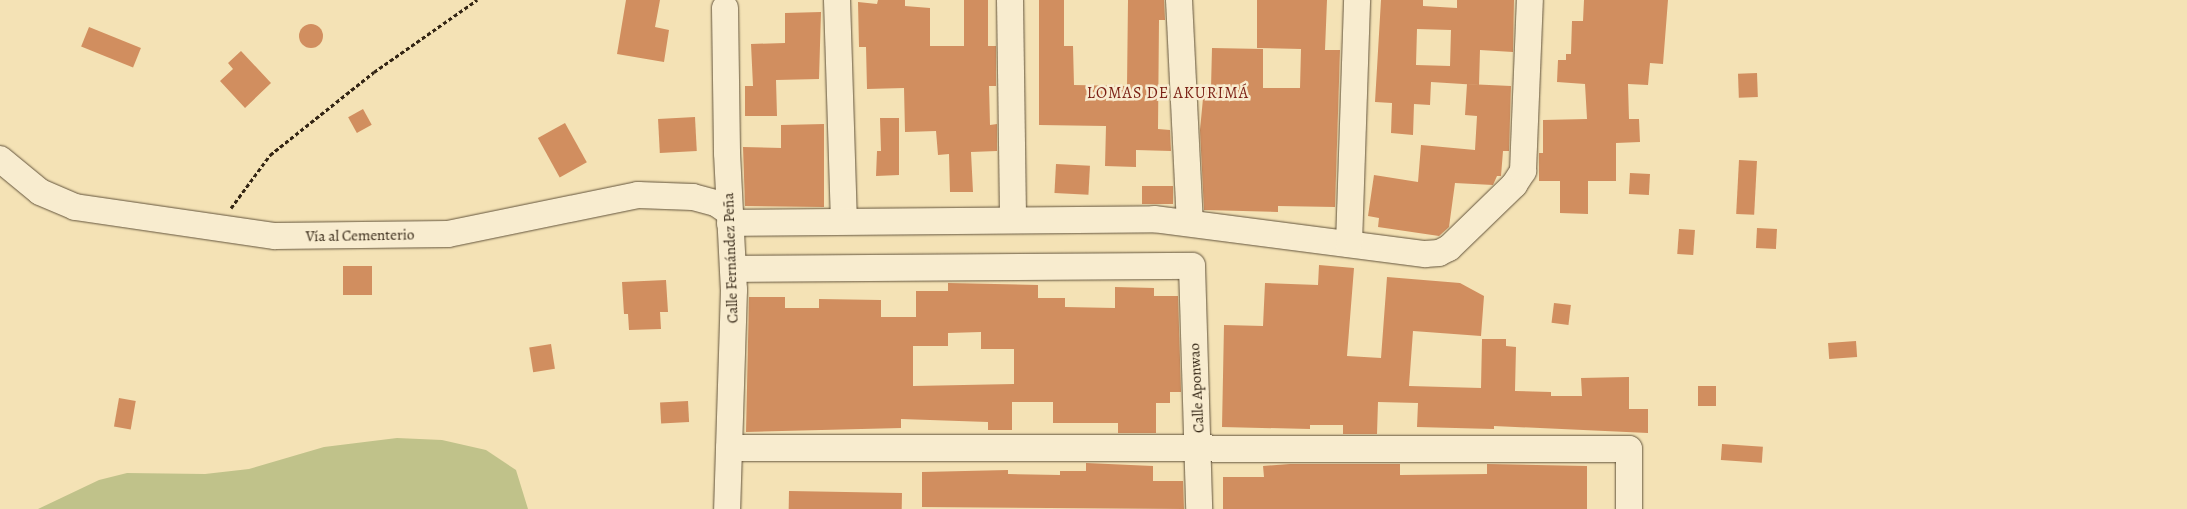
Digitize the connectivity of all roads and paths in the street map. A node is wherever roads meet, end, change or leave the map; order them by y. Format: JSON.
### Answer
{"nodes":[{"id":1,"x":477,"y":0,"type":"edge"},
{"id":2,"x":838,"y":0,"type":"edge"},
{"id":3,"x":1010,"y":0,"type":"edge"},
{"id":4,"x":1179,"y":0,"type":"edge"},
{"id":5,"x":1357,"y":0,"type":"edge"},
{"id":6,"x":1530,"y":0,"type":"edge"},
{"id":7,"x":725,"y":8,"type":"dead end"},
{"id":8,"x":0,"y":160,"type":"edge"},
{"id":9,"x":730,"y":217,"type":"junction"},
{"id":10,"x":1014,"y":218,"type":"junction"},
{"id":11,"x":844,"y":221,"type":"junction"},
{"id":12,"x":1190,"y":223,"type":"junction"},
{"id":13,"x":222,"y":229,"type":"junction"},
{"id":14,"x":1349,"y":244,"type":"junction"},
{"id":15,"x":733,"y":269,"type":"junction"},
{"id":16,"x":729,"y":448,"type":"junction"},
{"id":17,"x":1200,"y":448,"type":"junction"},
{"id":18,"x":727,"y":509,"type":"edge"},
{"id":19,"x":1199,"y":509,"type":"edge"},
{"id":20,"x":1629,"y":509,"type":"edge"}],
"edges":[{"from":1,"to":13,"type":"path"},
{"from":2,"to":11,"type":"street"},
{"from":3,"to":10,"type":"street"},
{"from":4,"to":12,"type":"street"},
{"from":5,"to":14,"type":"street"},
{"from":6,"to":14,"type":"street"},
{"from":7,"to":9,"type":"street","name":"Calle Fernández Peña"},
{"from":8,"to":13,"type":"street","name":"Vía al Cementerio"},
{"from":9,"to":11,"type":"street"},
{"from":9,"to":13,"type":"street","name":"Vía al Cementerio"},
{"from":9,"to":15,"type":"street","name":"Calle Fernández Peña"},
{"from":10,"to":11,"type":"street"},
{"from":10,"to":12,"type":"street"},
{"from":12,"to":14,"type":"street"},
{"from":15,"to":16,"type":"street","name":"Calle Fernández Peña"},
{"from":15,"to":17,"type":"street","name":"Calle Aponwao"},
{"from":16,"to":17,"type":"street"},
{"from":16,"to":18,"type":"street","name":"Calle Fernández Peña"},
{"from":17,"to":19,"type":"street","name":"Calle Aponwao"},
{"from":17,"to":20,"type":"street"}]}
